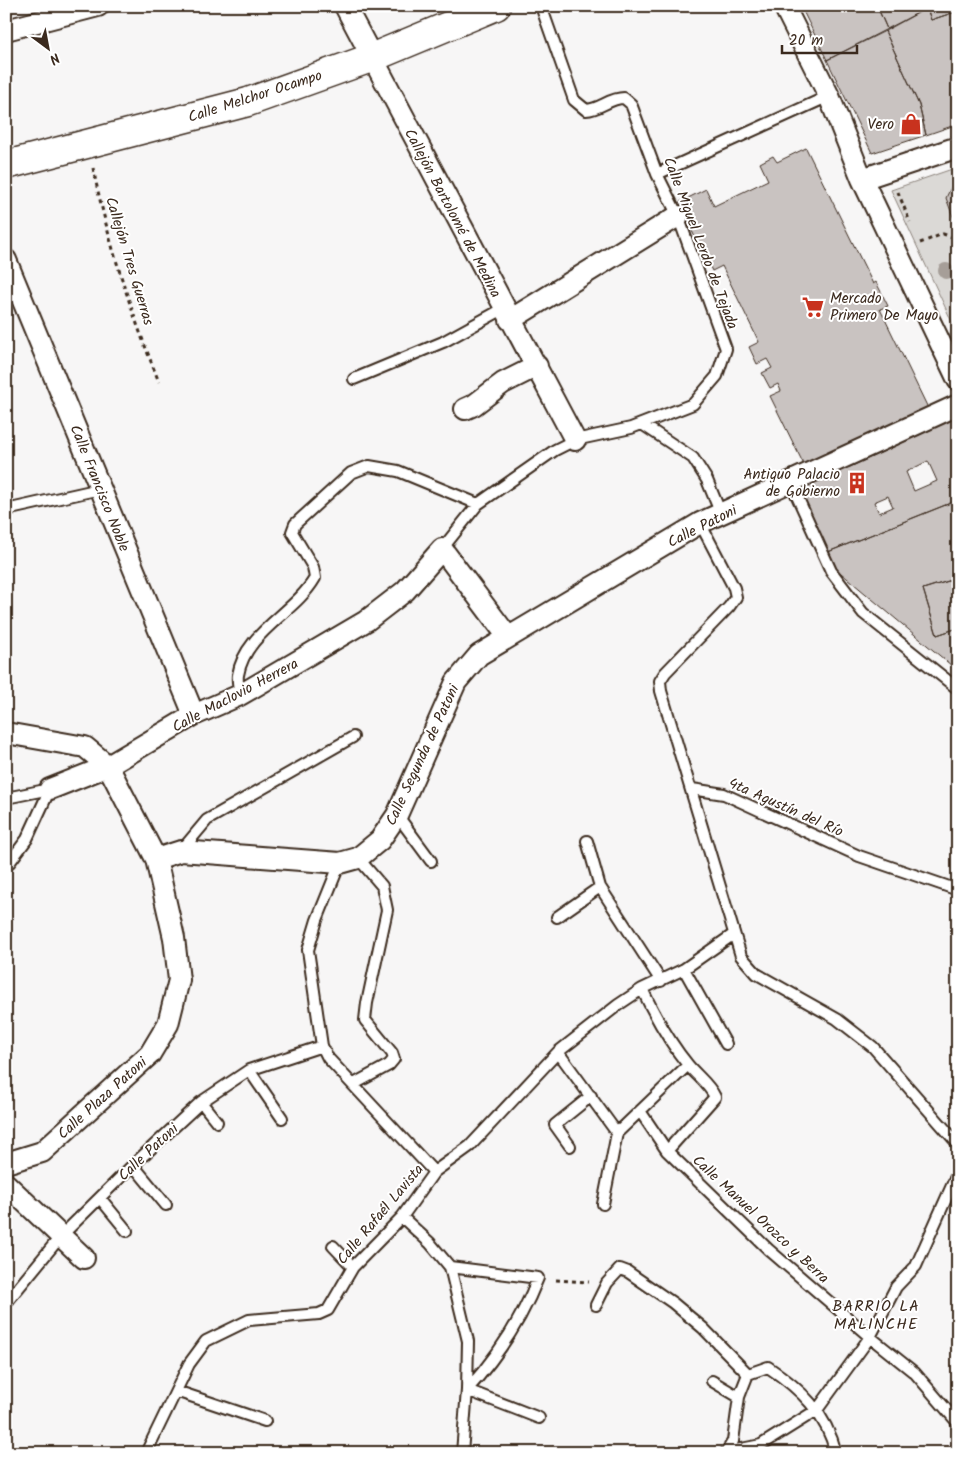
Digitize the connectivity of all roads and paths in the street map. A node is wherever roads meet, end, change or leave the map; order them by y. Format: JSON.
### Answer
{"nodes":[{"id":1,"x":98,"y":6,"type":"edge"},
{"id":2,"x":345,"y":6,"type":"edge"},
{"id":3,"x":496,"y":6,"type":"edge"},
{"id":4,"x":541,"y":6,"type":"edge"},
{"id":5,"x":784,"y":6,"type":"edge"},
{"id":6,"x":6,"y":30,"type":"edge"},
{"id":7,"x":371,"y":58,"type":"junction"},
{"id":8,"x":829,"y":96,"type":"junction"},
{"id":9,"x":88,"y":144,"type":"junction"},
{"id":10,"x":958,"y":148,"type":"edge"},
{"id":11,"x":6,"y":165,"type":"edge"},
{"id":12,"x":658,"y":174,"type":"junction"},
{"id":13,"x":862,"y":179,"type":"junction"},
{"id":14,"x":678,"y":216,"type":"junction"},
{"id":15,"x":958,"y":239,"type":"edge"},
{"id":16,"x":920,"y":243,"type":"dead end"},
{"id":17,"x":6,"y":260,"type":"edge"},
{"id":18,"x":507,"y":314,"type":"junction"},
{"id":19,"x":537,"y":366,"type":"junction"},
{"id":20,"x":354,"y":379,"type":"dead end"},
{"id":21,"x":958,"y":380,"type":"edge"},
{"id":22,"x":159,"y":382,"type":"dead end"},
{"id":23,"x":958,"y":405,"type":"edge"},
{"id":24,"x":465,"y":409,"type":"dead end"},
{"id":25,"x":642,"y":424,"type":"junction"},
{"id":26,"x":575,"y":440,"type":"junction"},
{"id":27,"x":791,"y":483,"type":"junction"},
{"id":28,"x":100,"y":489,"type":"junction"},
{"id":29,"x":478,"y":504,"type":"junction"},
{"id":30,"x":6,"y":510,"type":"edge"},
{"id":31,"x":721,"y":514,"type":"junction"},
{"id":32,"x":700,"y":524,"type":"junction"},
{"id":33,"x":442,"y":549,"type":"junction"},
{"id":34,"x":508,"y":637,"type":"junction"},
{"id":35,"x":958,"y":689,"type":"edge"},
{"id":36,"x":240,"y":695,"type":"junction"},
{"id":37,"x":194,"y":715,"type":"junction"},
{"id":38,"x":6,"y":733,"type":"edge"},
{"id":39,"x":353,"y":737,"type":"dead end"},
{"id":40,"x":108,"y":766,"type":"junction"},
{"id":41,"x":50,"y":789,"type":"junction"},
{"id":42,"x":692,"y":789,"type":"junction"},
{"id":43,"x":6,"y":798,"type":"edge"},
{"id":44,"x":397,"y":815,"type":"junction"},
{"id":45,"x":586,"y":841,"type":"dead end"},
{"id":46,"x":181,"y":851,"type":"junction"},
{"id":47,"x":156,"y":859,"type":"junction"},
{"id":48,"x":349,"y":861,"type":"junction"},
{"id":49,"x":430,"y":861,"type":"dead end"},
{"id":50,"x":6,"y":867,"type":"edge"},
{"id":51,"x":600,"y":887,"type":"junction"},
{"id":52,"x":958,"y":890,"type":"edge"},
{"id":53,"x":557,"y":917,"type":"dead end"},
{"id":54,"x":734,"y":934,"type":"junction"},
{"id":55,"x":684,"y":969,"type":"junction"},
{"id":56,"x":661,"y":981,"type":"junction"},
{"id":57,"x":642,"y":989,"type":"junction"},
{"id":58,"x":726,"y":1044,"type":"dead end"},
{"id":59,"x":322,"y":1046,"type":"junction"},
{"id":60,"x":558,"y":1052,"type":"junction"},
{"id":61,"x":688,"y":1065,"type":"junction"},
{"id":62,"x":249,"y":1070,"type":"junction"},
{"id":63,"x":354,"y":1084,"type":"junction"},
{"id":64,"x":591,"y":1096,"type":"junction"},
{"id":65,"x":201,"y":1102,"type":"junction"},
{"id":66,"x":640,"y":1111,"type":"junction"},
{"id":67,"x":282,"y":1118,"type":"dead end"},
{"id":68,"x":217,"y":1122,"type":"dead end"},
{"id":69,"x":617,"y":1133,"type":"junction"},
{"id":70,"x":958,"y":1144,"type":"edge"},
{"id":71,"x":570,"y":1146,"type":"dead end"},
{"id":72,"x":667,"y":1151,"type":"junction"},
{"id":73,"x":6,"y":1164,"type":"edge"},
{"id":74,"x":133,"y":1165,"type":"junction"},
{"id":75,"x":434,"y":1172,"type":"junction"},
{"id":76,"x":958,"y":1172,"type":"edge"},
{"id":77,"x":6,"y":1184,"type":"edge"},
{"id":78,"x":100,"y":1198,"type":"junction"},
{"id":79,"x":603,"y":1204,"type":"dead end"},
{"id":80,"x":166,"y":1205,"type":"dead end"},
{"id":81,"x":402,"y":1217,"type":"junction"},
{"id":82,"x":127,"y":1231,"type":"dead end"},
{"id":83,"x":61,"y":1236,"type":"junction"},
{"id":84,"x":333,"y":1246,"type":"dead end"},
{"id":85,"x":84,"y":1258,"type":"dead end"},
{"id":86,"x":353,"y":1267,"type":"junction"},
{"id":87,"x":450,"y":1267,"type":"junction"},
{"id":88,"x":538,"y":1278,"type":"junction"},
{"id":89,"x":607,"y":1283,"type":"junction"},
{"id":90,"x":6,"y":1303,"type":"edge"},
{"id":91,"x":596,"y":1305,"type":"dead end"},
{"id":92,"x":870,"y":1337,"type":"junction"},
{"id":93,"x":748,"y":1374,"type":"junction"},
{"id":94,"x":712,"y":1381,"type":"dead end"},
{"id":95,"x":467,"y":1390,"type":"junction"},
{"id":96,"x":176,"y":1391,"type":"junction"},
{"id":97,"x":740,"y":1397,"type":"junction"},
{"id":98,"x":817,"y":1410,"type":"junction"},
{"id":99,"x":539,"y":1418,"type":"dead end"},
{"id":100,"x":264,"y":1421,"type":"dead end"},
{"id":101,"x":958,"y":1423,"type":"edge"},
{"id":102,"x":726,"y":1452,"type":"edge"},
{"id":103,"x":146,"y":1453,"type":"edge"},
{"id":104,"x":462,"y":1453,"type":"edge"},
{"id":105,"x":836,"y":1453,"type":"edge"}],
"edges":[{"from":1,"to":6,"type":"street"},
{"from":2,"to":7,"type":"street","name":"Callejón Bartolomé de Medina"},
{"from":3,"to":7,"type":"street","name":"Calle Melchor Ocampo"},
{"from":4,"to":12,"type":"lane","name":"Calle Miguel Lerdo de Tejada"},
{"from":5,"to":8,"type":"street"},
{"from":7,"to":9,"type":"street","name":"Calle Melchor Ocampo"},
{"from":7,"to":18,"type":"street","name":"Callejón Bartolomé de Medina"},
{"from":8,"to":12,"type":"lane"},
{"from":8,"to":13,"type":"street"},
{"from":9,"to":11,"type":"street","name":"Calle Melchor Ocampo"},
{"from":9,"to":22,"type":"path","name":"Callejón Tres Guerras"},
{"from":10,"to":13,"type":"street"},
{"from":12,"to":14,"type":"lane","name":"Calle Miguel Lerdo de Tejada"},
{"from":13,"to":21,"type":"street"},
{"from":14,"to":18,"type":"street"},
{"from":14,"to":25,"type":"lane","name":"Calle Miguel Lerdo de Tejada"},
{"from":15,"to":16,"type":"path"},
{"from":17,"to":28,"type":"street","name":"Calle Francisco Noble"},
{"from":18,"to":19,"type":"street","name":"Callejón Bartolomé de Medina"},
{"from":18,"to":20,"type":"lane"},
{"from":19,"to":24,"type":"street"},
{"from":19,"to":26,"type":"street","name":"Callejón Bartolomé de Medina"},
{"from":23,"to":27,"type":"street","name":"Calle Patoni"},
{"from":25,"to":26,"type":"lane","name":"Calle Miguel Lerdo de Tejada"},
{"from":25,"to":31,"type":"lane"},
{"from":26,"to":29,"type":"lane","name":"Calle Miguel Lerdo de Tejada"},
{"from":27,"to":31,"type":"street","name":"Calle Patoni"},
{"from":27,"to":35,"type":"lane"},
{"from":28,"to":30,"type":"lane"},
{"from":28,"to":37,"type":"street","name":"Calle Francisco Noble"},
{"from":29,"to":33,"type":"lane","name":"Calle Miguel Lerdo de Tejada"},
{"from":29,"to":36,"type":"lane"},
{"from":31,"to":32,"type":"street","name":"Calle Patoni"},
{"from":32,"to":34,"type":"street","name":"Calle Patoni"},
{"from":32,"to":42,"type":"lane"},
{"from":33,"to":34,"type":"street"},
{"from":33,"to":36,"type":"street","name":"Calle Maclovio Herrera"},
{"from":34,"to":44,"type":"street","name":"Calle Segunda de Patoni"},
{"from":36,"to":37,"type":"street","name":"Calle Maclovio Herrera"},
{"from":37,"to":40,"type":"street","name":"Calle Maclovio Herrera"},
{"from":38,"to":40,"type":"street"},
{"from":39,"to":46,"type":"lane"},
{"from":40,"to":41,"type":"street","name":"Calle Maclovio Herrera"},
{"from":40,"to":47,"type":"street","name":"Calle Plaza Patoni"},
{"from":41,"to":43,"type":"lane"},
{"from":41,"to":50,"type":"lane"},
{"from":42,"to":52,"type":"lane","name":"4ta Agustín del Río"},
{"from":42,"to":54,"type":"lane"},
{"from":44,"to":48,"type":"street","name":"Calle Segunda de Patoni"},
{"from":44,"to":49,"type":"lane"},
{"from":45,"to":51,"type":"lane"},
{"from":46,"to":47,"type":"street"},
{"from":46,"to":48,"type":"street"},
{"from":47,"to":73,"type":"street","name":"Calle Plaza Patoni"},
{"from":48,"to":59,"type":"lane","name":"Calle Segunda de Patoni"},
{"from":48,"to":63,"type":"lane"},
{"from":51,"to":53,"type":"lane"},
{"from":51,"to":56,"type":"lane"},
{"from":54,"to":55,"type":"lane","name":"Calle Rafaél Lavista"},
{"from":54,"to":70,"type":"lane"},
{"from":55,"to":56,"type":"lane","name":"Calle Rafaél Lavista"},
{"from":55,"to":58,"type":"lane"},
{"from":56,"to":57,"type":"lane","name":"Calle Rafaél Lavista"},
{"from":57,"to":60,"type":"lane","name":"Calle Rafaél Lavista"},
{"from":57,"to":61,"type":"lane"},
{"from":59,"to":62,"type":"lane","name":"Calle Patoni"},
{"from":59,"to":63,"type":"lane"},
{"from":60,"to":64,"type":"lane"},
{"from":60,"to":75,"type":"lane","name":"Calle Rafaél Lavista"},
{"from":61,"to":66,"type":"lane"},
{"from":61,"to":72,"type":"lane"},
{"from":62,"to":65,"type":"lane","name":"Calle Patoni"},
{"from":62,"to":67,"type":"lane"},
{"from":63,"to":75,"type":"lane"},
{"from":64,"to":69,"type":"lane"},
{"from":64,"to":71,"type":"lane"},
{"from":65,"to":68,"type":"lane"},
{"from":65,"to":74,"type":"lane","name":"Calle Patoni"},
{"from":66,"to":69,"type":"lane"},
{"from":66,"to":72,"type":"lane","name":"Calle Manuel Orozco y Berra"},
{"from":69,"to":79,"type":"lane"},
{"from":72,"to":92,"type":"lane","name":"Calle Manuel Orozco y Berra"},
{"from":74,"to":78,"type":"lane","name":"Calle Patoni"},
{"from":74,"to":80,"type":"lane"},
{"from":75,"to":81,"type":"lane","name":"Calle Rafaél Lavista"},
{"from":76,"to":92,"type":"lane"},
{"from":77,"to":83,"type":"street"},
{"from":78,"to":82,"type":"lane"},
{"from":78,"to":83,"type":"lane","name":"Calle Patoni"},
{"from":81,"to":86,"type":"lane","name":"Calle Rafaél Lavista"},
{"from":81,"to":87,"type":"lane"},
{"from":83,"to":85,"type":"street"},
{"from":83,"to":90,"type":"lane","name":"Calle Patoni"},
{"from":84,"to":86,"type":"lane"},
{"from":86,"to":96,"type":"lane","name":"Calle Rafaél Lavista"},
{"from":87,"to":88,"type":"lane"},
{"from":87,"to":95,"type":"lane"},
{"from":88,"to":89,"type":"path"},
{"from":88,"to":95,"type":"lane"},
{"from":89,"to":91,"type":"lane"},
{"from":89,"to":93,"type":"lane"},
{"from":92,"to":98,"type":"lane"},
{"from":92,"to":101,"type":"lane","name":"Calle Manuel Orozco y Berra"},
{"from":93,"to":97,"type":"lane"},
{"from":93,"to":98,"type":"lane"},
{"from":94,"to":97,"type":"lane"},
{"from":95,"to":99,"type":"lane"},
{"from":95,"to":104,"type":"lane"},
{"from":96,"to":100,"type":"lane"},
{"from":96,"to":103,"type":"lane","name":"Calle Rafaél Lavista"},
{"from":97,"to":102,"type":"lane"},
{"from":98,"to":102,"type":"lane"},
{"from":98,"to":105,"type":"lane"}]}
